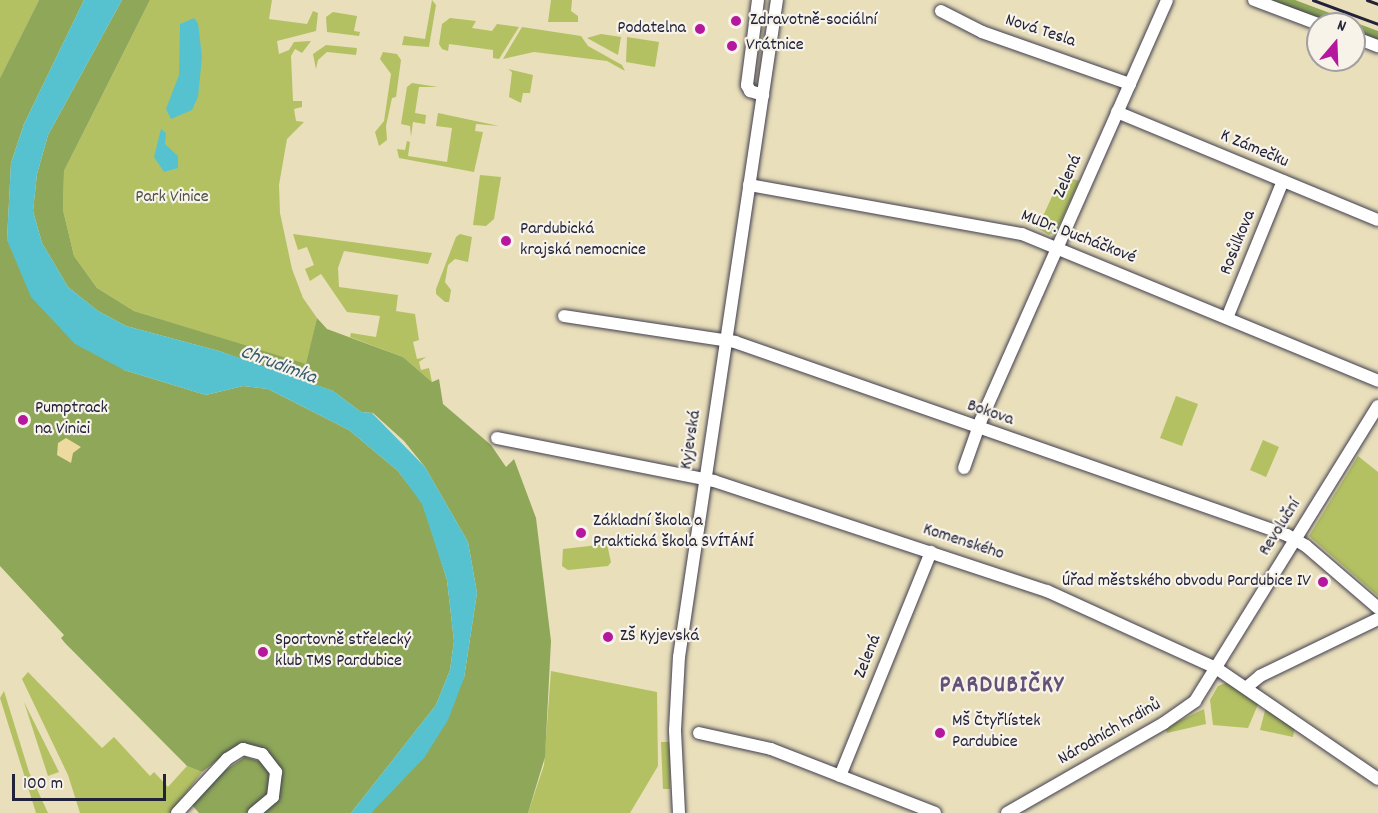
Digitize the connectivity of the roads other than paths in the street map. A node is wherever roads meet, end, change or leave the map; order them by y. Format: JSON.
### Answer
{"nodes":[{"id":1,"x":758,"y":0,"type":"edge"},
{"id":2,"x":777,"y":0,"type":"edge"},
{"id":3,"x":1167,"y":0,"type":"edge"},
{"id":4,"x":1254,"y":0,"type":"edge"},
{"id":5,"x":941,"y":11,"type":"dead end"},
{"id":6,"x":1306,"y":20,"type":"edge"},
{"id":7,"x":749,"y":63,"type":"junction"},
{"id":8,"x":768,"y":66,"type":"junction"},
{"id":9,"x":1130,"y":84,"type":"junction"},
{"id":10,"x":763,"y":95,"type":"junction"},
{"id":11,"x":1117,"y":112,"type":"junction"},
{"id":12,"x":1283,"y":181,"type":"junction"},
{"id":13,"x":748,"y":185,"type":"junction"},
{"id":14,"x":1378,"y":220,"type":"edge"},
{"id":15,"x":1058,"y":248,"type":"junction"},
{"id":16,"x":564,"y":316,"type":"dead end"},
{"id":17,"x":1227,"y":318,"type":"junction"},
{"id":18,"x":726,"y":339,"type":"junction"},
{"id":19,"x":1378,"y":381,"type":"edge"},
{"id":20,"x":1378,"y":406,"type":"edge"},
{"id":21,"x":978,"y":429,"type":"junction"},
{"id":22,"x":497,"y":438,"type":"dead end"},
{"id":23,"x":964,"y":468,"type":"dead end"},
{"id":24,"x":705,"y":478,"type":"junction"},
{"id":25,"x":1296,"y":539,"type":"junction"},
{"id":26,"x":931,"y":552,"type":"junction"},
{"id":27,"x":1378,"y":609,"type":"edge"},
{"id":28,"x":1378,"y":619,"type":"edge"},
{"id":29,"x":1216,"y":668,"type":"junction"},
{"id":30,"x":1246,"y":687,"type":"junction"},
{"id":31,"x":699,"y":734,"type":"dead end"},
{"id":32,"x":840,"y":776,"type":"junction"},
{"id":33,"x":1378,"y":779,"type":"edge"},
{"id":34,"x":678,"y":792,"type":"junction"},
{"id":35,"x":177,"y":813,"type":"edge"},
{"id":36,"x":254,"y":813,"type":"edge"},
{"id":37,"x":679,"y":813,"type":"edge"},
{"id":38,"x":684,"y":813,"type":"edge"},
{"id":39,"x":935,"y":813,"type":"edge"},
{"id":40,"x":1007,"y":813,"type":"edge"}],
"edges":[{"from":1,"to":7,"type":"street"},
{"from":2,"to":8,"type":"street","name":"Kyjevská"},
{"from":3,"to":9,"type":"street","name":"Zelená"},
{"from":4,"to":6,"type":"street"},
{"from":5,"to":9,"type":"street","name":"Nová Tesla"},
{"from":7,"to":8,"type":"street"},
{"from":7,"to":10,"type":"street"},
{"from":8,"to":10,"type":"street","name":"Kyjevská"},
{"from":9,"to":11,"type":"street","name":"Zelená"},
{"from":10,"to":13,"type":"street","name":"Kyjevská"},
{"from":11,"to":12,"type":"street","name":"K Zámečku"},
{"from":11,"to":15,"type":"street","name":"Zelená"},
{"from":12,"to":14,"type":"street","name":"K Zámečku"},
{"from":12,"to":17,"type":"street","name":"Rosůlkova"},
{"from":13,"to":15,"type":"street","name":"MUDr. Ducháčkové"},
{"from":13,"to":18,"type":"street","name":"Kyjevská"},
{"from":15,"to":17,"type":"street","name":"MUDr. Ducháčkové"},
{"from":15,"to":21,"type":"street","name":"Zelená"},
{"from":16,"to":18,"type":"street","name":"Bokova"},
{"from":17,"to":19,"type":"street","name":"MUDr. Ducháčkové"},
{"from":18,"to":21,"type":"street","name":"Bokova"},
{"from":18,"to":24,"type":"street","name":"Kyjevská"},
{"from":20,"to":25,"type":"street","name":"Revoluční"},
{"from":21,"to":23,"type":"street","name":"Zelená"},
{"from":21,"to":25,"type":"street","name":"Bokova"},
{"from":22,"to":24,"type":"street","name":"Komenského"},
{"from":24,"to":26,"type":"street","name":"Komenského"},
{"from":24,"to":34,"type":"street","name":"Kyjevská"},
{"from":25,"to":27,"type":"street","name":"Bokova"},
{"from":25,"to":29,"type":"street","name":"Revoluční"},
{"from":26,"to":29,"type":"street","name":"Komenského"},
{"from":26,"to":32,"type":"street","name":"Zelená"},
{"from":28,"to":30,"type":"street"},
{"from":29,"to":30,"type":"street","name":"Komenského"},
{"from":29,"to":40,"type":"street","name":"Národních hrdinů"},
{"from":30,"to":33,"type":"street","name":"Komenského"},
{"from":31,"to":32,"type":"street"},
{"from":32,"to":39,"type":"street"},
{"from":34,"to":37,"type":"street","name":"Kyjevská"},
{"from":34,"to":38,"type":"street","name":"Kyjevská"},
{"from":35,"to":36,"type":"street"}]}
